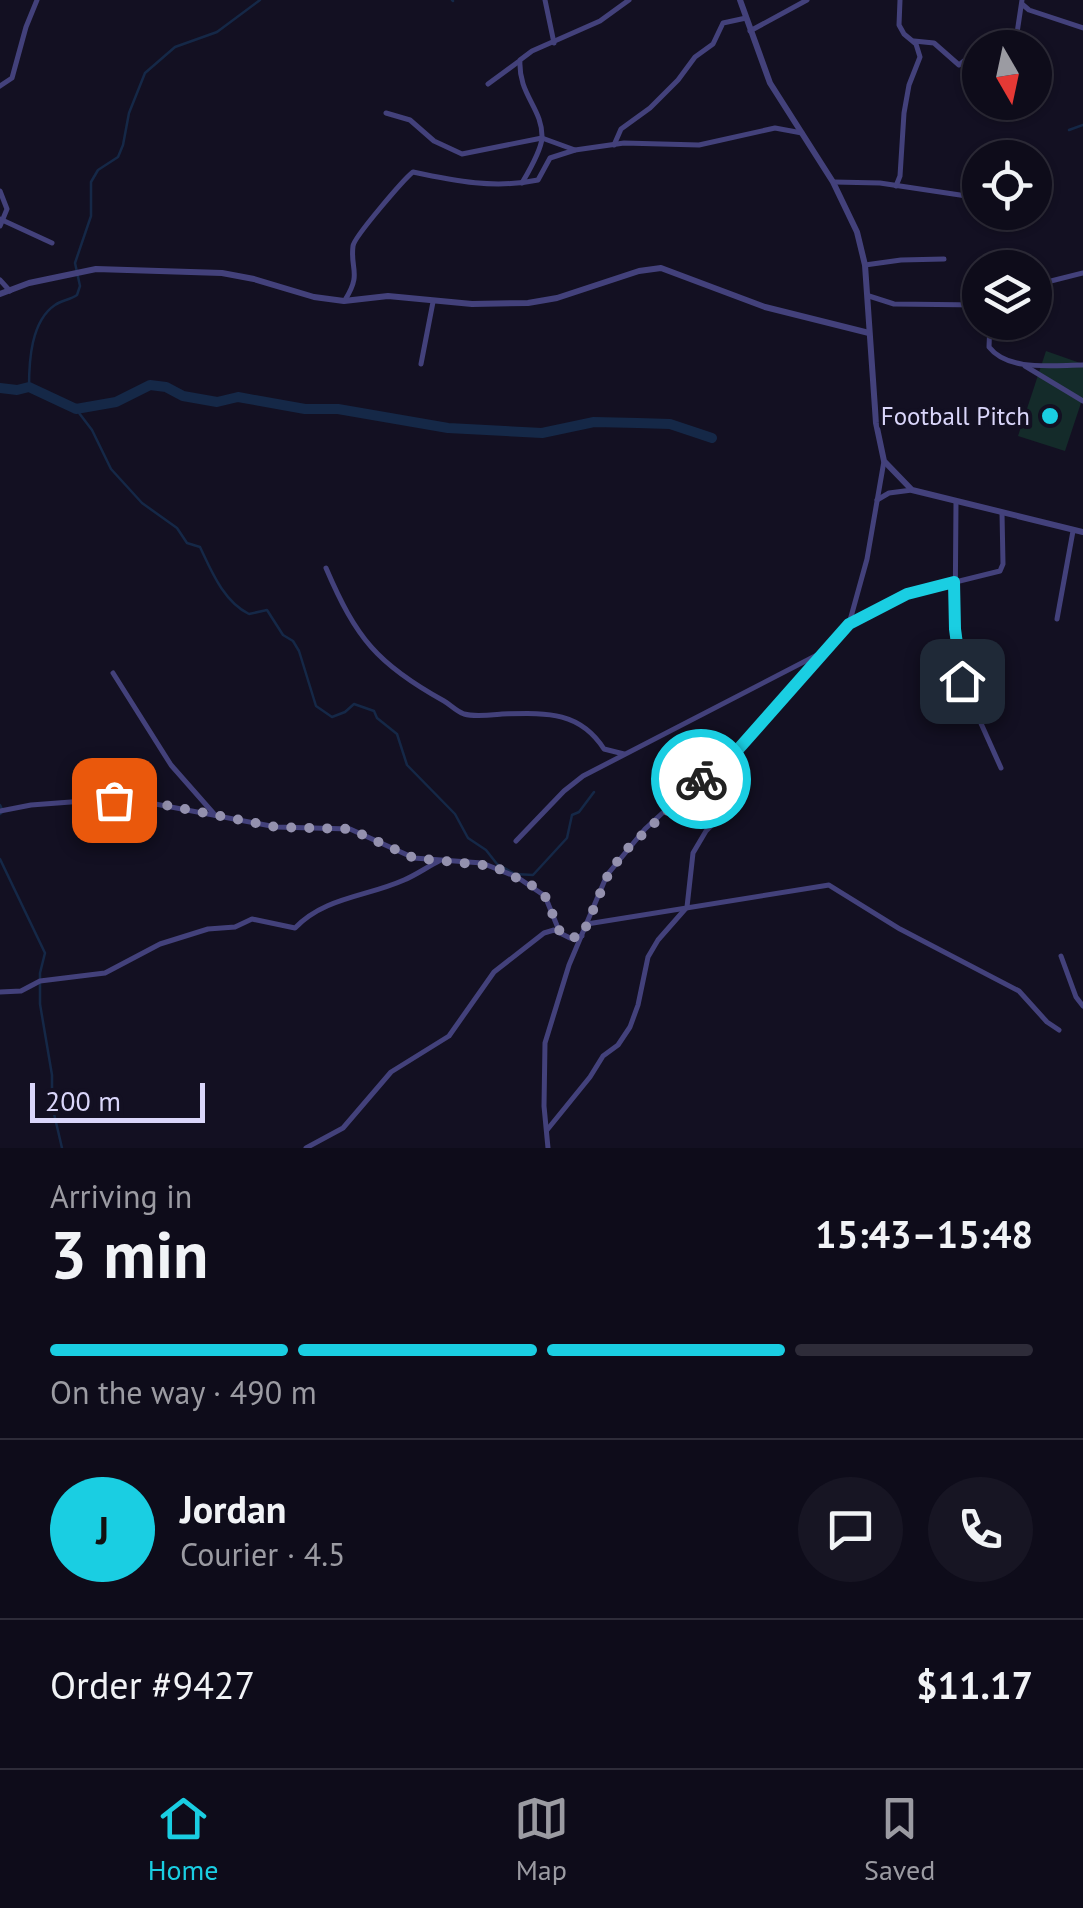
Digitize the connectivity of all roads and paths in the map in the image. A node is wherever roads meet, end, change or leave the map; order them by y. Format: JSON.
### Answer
{"nodes":[{"id":1,"x":38,"y":0,"type":"edge"},
{"id":2,"x":546,"y":0,"type":"edge"},
{"id":3,"x":628,"y":0,"type":"edge"},
{"id":4,"x":740,"y":0,"type":"edge"},
{"id":5,"x":807,"y":0,"type":"edge"},
{"id":6,"x":900,"y":0,"type":"edge"},
{"id":7,"x":1021,"y":1,"type":"edge"},
{"id":8,"x":746,"y":18,"type":"junction"},
{"id":9,"x":1083,"y":28,"type":"edge"},
{"id":10,"x":1018,"y":30,"type":"edge"},
{"id":11,"x":750,"y":31,"type":"junction"},
{"id":12,"x":914,"y":41,"type":"junction"},
{"id":13,"x":554,"y":43,"type":"junction"},
{"id":14,"x":520,"y":60,"type":"junction"},
{"id":15,"x":962,"y":63,"type":"edge"},
{"id":16,"x":488,"y":84,"type":"dead end"},
{"id":17,"x":0,"y":86,"type":"edge"},
{"id":18,"x":386,"y":113,"type":"dead end"},
{"id":19,"x":802,"y":133,"type":"junction"},
{"id":20,"x":542,"y":138,"type":"junction"},
{"id":21,"x":614,"y":145,"type":"junction"},
{"id":22,"x":575,"y":150,"type":"junction"},
{"id":23,"x":833,"y":182,"type":"junction"},
{"id":24,"x":522,"y":183,"type":"junction"},
{"id":25,"x":896,"y":186,"type":"junction"},
{"id":26,"x":0,"y":191,"type":"edge"},
{"id":27,"x":962,"y":195,"type":"edge"},
{"id":28,"x":2,"y":222,"type":"edge"},
{"id":29,"x":52,"y":243,"type":"dead end"},
{"id":30,"x":944,"y":259,"type":"dead end"},
{"id":31,"x":865,"y":265,"type":"junction"},
{"id":32,"x":1083,"y":273,"type":"edge"},
{"id":33,"x":0,"y":280,"type":"edge"},
{"id":34,"x":1052,"y":281,"type":"edge"},
{"id":35,"x":10,"y":290,"type":"junction"},
{"id":36,"x":0,"y":294,"type":"edge"},
{"id":37,"x":869,"y":296,"type":"junction"},
{"id":38,"x":344,"y":301,"type":"junction"},
{"id":39,"x":433,"y":302,"type":"junction"},
{"id":40,"x":962,"y":305,"type":"edge"},
{"id":41,"x":869,"y":333,"type":"junction"},
{"id":42,"x":987,"y":340,"type":"edge"},
{"id":43,"x":421,"y":364,"type":"dead end"},
{"id":44,"x":1023,"y":364,"type":"junction"},
{"id":45,"x":1083,"y":365,"type":"edge"},
{"id":46,"x":1083,"y":401,"type":"edge"},
{"id":47,"x":884,"y":461,"type":"junction"},
{"id":48,"x":912,"y":490,"type":"junction"},
{"id":49,"x":875,"y":501,"type":"junction"},
{"id":50,"x":956,"y":503,"type":"junction"},
{"id":51,"x":1002,"y":513,"type":"junction"},
{"id":52,"x":1073,"y":531,"type":"junction"},
{"id":53,"x":1083,"y":532,"type":"edge"},
{"id":54,"x":326,"y":568,"type":"dead end"},
{"id":55,"x":954,"y":582,"type":"junction"},
{"id":56,"x":1057,"y":620,"type":"dead end"},
{"id":57,"x":849,"y":624,"type":"junction"},
{"id":58,"x":828,"y":650,"type":"junction"},
{"id":59,"x":113,"y":673,"type":"dead end"},
{"id":60,"x":737,"y":750,"type":"junction"},
{"id":61,"x":624,"y":754,"type":"junction"},
{"id":62,"x":1001,"y":768,"type":"dead end"},
{"id":63,"x":0,"y":811,"type":"edge"},
{"id":64,"x":217,"y":817,"type":"junction"},
{"id":65,"x":516,"y":841,"type":"dead end"},
{"id":66,"x":439,"y":861,"type":"junction"},
{"id":67,"x":687,"y":907,"type":"junction"},
{"id":68,"x":587,"y":924,"type":"junction"},
{"id":69,"x":560,"y":932,"type":"junction"},
{"id":70,"x":582,"y":936,"type":"junction"},
{"id":71,"x":1062,"y":956,"type":"dead end"},
{"id":72,"x":0,"y":992,"type":"edge"},
{"id":73,"x":1083,"y":1006,"type":"edge"},
{"id":74,"x":1059,"y":1030,"type":"dead end"},
{"id":75,"x":547,"y":1130,"type":"junction"},
{"id":76,"x":306,"y":1148,"type":"edge"},
{"id":77,"x":548,"y":1148,"type":"edge"}],
"edges":[{"from":1,"to":17,"type":"street"},
{"from":2,"to":13,"type":"street"},
{"from":3,"to":13,"type":"street"},
{"from":4,"to":8,"type":"street"},
{"from":5,"to":11,"type":"street"},
{"from":6,"to":12,"type":"street"},
{"from":7,"to":9,"type":"street"},
{"from":7,"to":10,"type":"street"},
{"from":8,"to":11,"type":"street"},
{"from":8,"to":21,"type":"street"},
{"from":11,"to":19,"type":"street"},
{"from":12,"to":15,"type":"street"},
{"from":12,"to":25,"type":"street"},
{"from":13,"to":14,"type":"street"},
{"from":14,"to":16,"type":"street"},
{"from":14,"to":20,"type":"street"},
{"from":18,"to":20,"type":"street"},
{"from":19,"to":21,"type":"street"},
{"from":19,"to":23,"type":"street"},
{"from":20,"to":22,"type":"street"},
{"from":20,"to":24,"type":"street"},
{"from":21,"to":22,"type":"street"},
{"from":22,"to":24,"type":"street"},
{"from":23,"to":25,"type":"street"},
{"from":23,"to":31,"type":"street"},
{"from":24,"to":38,"type":"street"},
{"from":25,"to":27,"type":"street"},
{"from":26,"to":28,"type":"street"},
{"from":28,"to":29,"type":"street"},
{"from":30,"to":31,"type":"street"},
{"from":31,"to":37,"type":"street"},
{"from":32,"to":34,"type":"street"},
{"from":33,"to":35,"type":"street"},
{"from":35,"to":36,"type":"street"},
{"from":35,"to":38,"type":"street"},
{"from":37,"to":40,"type":"street"},
{"from":37,"to":41,"type":"street"},
{"from":38,"to":39,"type":"street"},
{"from":39,"to":41,"type":"street"},
{"from":39,"to":43,"type":"street"},
{"from":41,"to":47,"type":"street"},
{"from":42,"to":44,"type":"street"},
{"from":44,"to":45,"type":"street"},
{"from":44,"to":46,"type":"street"},
{"from":47,"to":48,"type":"street"},
{"from":47,"to":49,"type":"street"},
{"from":48,"to":49,"type":"street"},
{"from":48,"to":50,"type":"street"},
{"from":49,"to":57,"type":"street"},
{"from":50,"to":51,"type":"street"},
{"from":50,"to":55,"type":"street"},
{"from":51,"to":52,"type":"street"},
{"from":51,"to":55,"type":"street"},
{"from":52,"to":53,"type":"street"},
{"from":52,"to":56,"type":"street"},
{"from":54,"to":61,"type":"street"},
{"from":55,"to":57,"type":"street"},
{"from":55,"to":62,"type":"street"},
{"from":57,"to":58,"type":"street"},
{"from":58,"to":60,"type":"street"},
{"from":58,"to":61,"type":"street"},
{"from":59,"to":64,"type":"street"},
{"from":60,"to":67,"type":"street"},
{"from":60,"to":68,"type":"street"},
{"from":61,"to":65,"type":"street"},
{"from":63,"to":64,"type":"street"},
{"from":64,"to":66,"type":"street"},
{"from":66,"to":69,"type":"street"},
{"from":66,"to":72,"type":"street"},
{"from":67,"to":68,"type":"street"},
{"from":67,"to":74,"type":"street"},
{"from":67,"to":75,"type":"street"},
{"from":68,"to":70,"type":"street"},
{"from":69,"to":70,"type":"street"},
{"from":69,"to":76,"type":"street"},
{"from":70,"to":75,"type":"street"},
{"from":71,"to":73,"type":"street"},
{"from":75,"to":77,"type":"street"}]}
